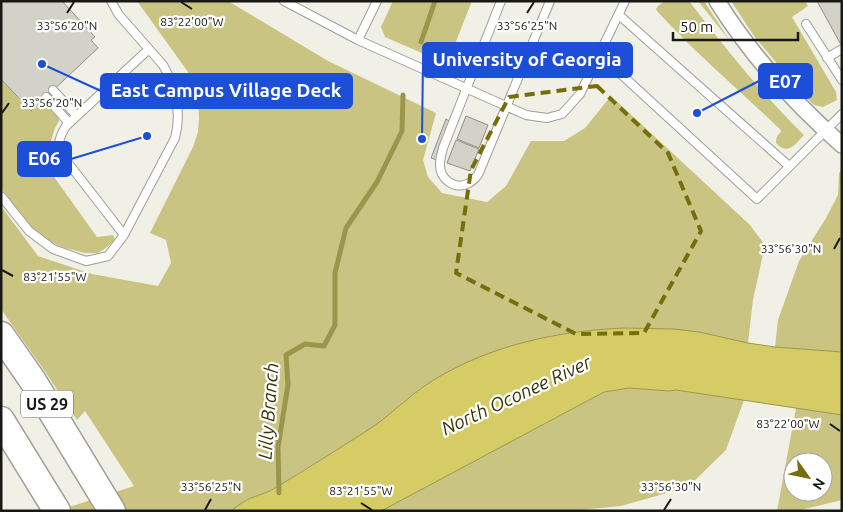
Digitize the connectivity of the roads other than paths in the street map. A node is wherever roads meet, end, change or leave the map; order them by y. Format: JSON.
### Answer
{"nodes":[{"id":1,"x":110,"y":1,"type":"edge"},
{"id":2,"x":284,"y":1,"type":"edge"},
{"id":3,"x":377,"y":1,"type":"edge"},
{"id":4,"x":501,"y":1,"type":"edge"},
{"id":5,"x":550,"y":1,"type":"edge"},
{"id":6,"x":625,"y":1,"type":"edge"},
{"id":7,"x":717,"y":1,"type":"edge"},
{"id":8,"x":619,"y":15,"type":"junction"},
{"id":9,"x":806,"y":24,"type":"dead end"},
{"id":10,"x":358,"y":40,"type":"junction"},
{"id":11,"x":149,"y":49,"type":"junction"},
{"id":12,"x":842,"y":49,"type":"edge"},
{"id":13,"x":599,"y":54,"type":"junction"},
{"id":14,"x":827,"y":58,"type":"junction"},
{"id":15,"x":842,"y":80,"type":"edge"},
{"id":16,"x":467,"y":89,"type":"junction"},
{"id":17,"x":53,"y":90,"type":"dead end"},
{"id":18,"x":46,"y":97,"type":"dead end"},
{"id":19,"x":506,"y":106,"type":"junction"},
{"id":20,"x":842,"y":114,"type":"edge"},
{"id":21,"x":77,"y":116,"type":"junction"},
{"id":22,"x":69,"y":123,"type":"junction"},
{"id":23,"x":825,"y":130,"type":"junction"},
{"id":24,"x":842,"y":145,"type":"edge"},
{"id":25,"x":789,"y":166,"type":"junction"},
{"id":26,"x":1,"y":196,"type":"edge"},
{"id":27,"x":124,"y":235,"type":"junction"},
{"id":28,"x":1,"y":335,"type":"edge"},
{"id":29,"x":1,"y":420,"type":"edge"},
{"id":30,"x":107,"y":502,"type":"edge"},
{"id":31,"x":54,"y":506,"type":"edge"}],
"edges":[{"from":1,"to":11,"type":"lane"},
{"from":2,"to":10,"type":"lane"},
{"from":3,"to":10,"type":"lane"},
{"from":4,"to":16,"type":"lane"},
{"from":5,"to":19,"type":"lane"},
{"from":6,"to":8,"type":"lane"},
{"from":7,"to":23,"type":"street"},
{"from":8,"to":13,"type":"lane"},
{"from":8,"to":25,"type":"lane"},
{"from":9,"to":14,"type":"lane"},
{"from":10,"to":16,"type":"lane"},
{"from":11,"to":21,"type":"lane"},
{"from":11,"to":27,"type":"lane"},
{"from":12,"to":14,"type":"lane"},
{"from":13,"to":19,"type":"lane"},
{"from":13,"to":25,"type":"lane"},
{"from":14,"to":15,"type":"lane"},
{"from":16,"to":19,"type":"lane"},
{"from":16,"to":19,"type":"lane"},
{"from":17,"to":21,"type":"lane"},
{"from":18,"to":22,"type":"lane"},
{"from":20,"to":23,"type":"lane"},
{"from":21,"to":22,"type":"lane"},
{"from":22,"to":27,"type":"lane"},
{"from":23,"to":24,"type":"street"},
{"from":23,"to":25,"type":"lane"},
{"from":26,"to":27,"type":"lane"},
{"from":28,"to":30,"type":"highway","number":"US 29"},
{"from":29,"to":31,"type":"highway","number":"US 29"}]}
